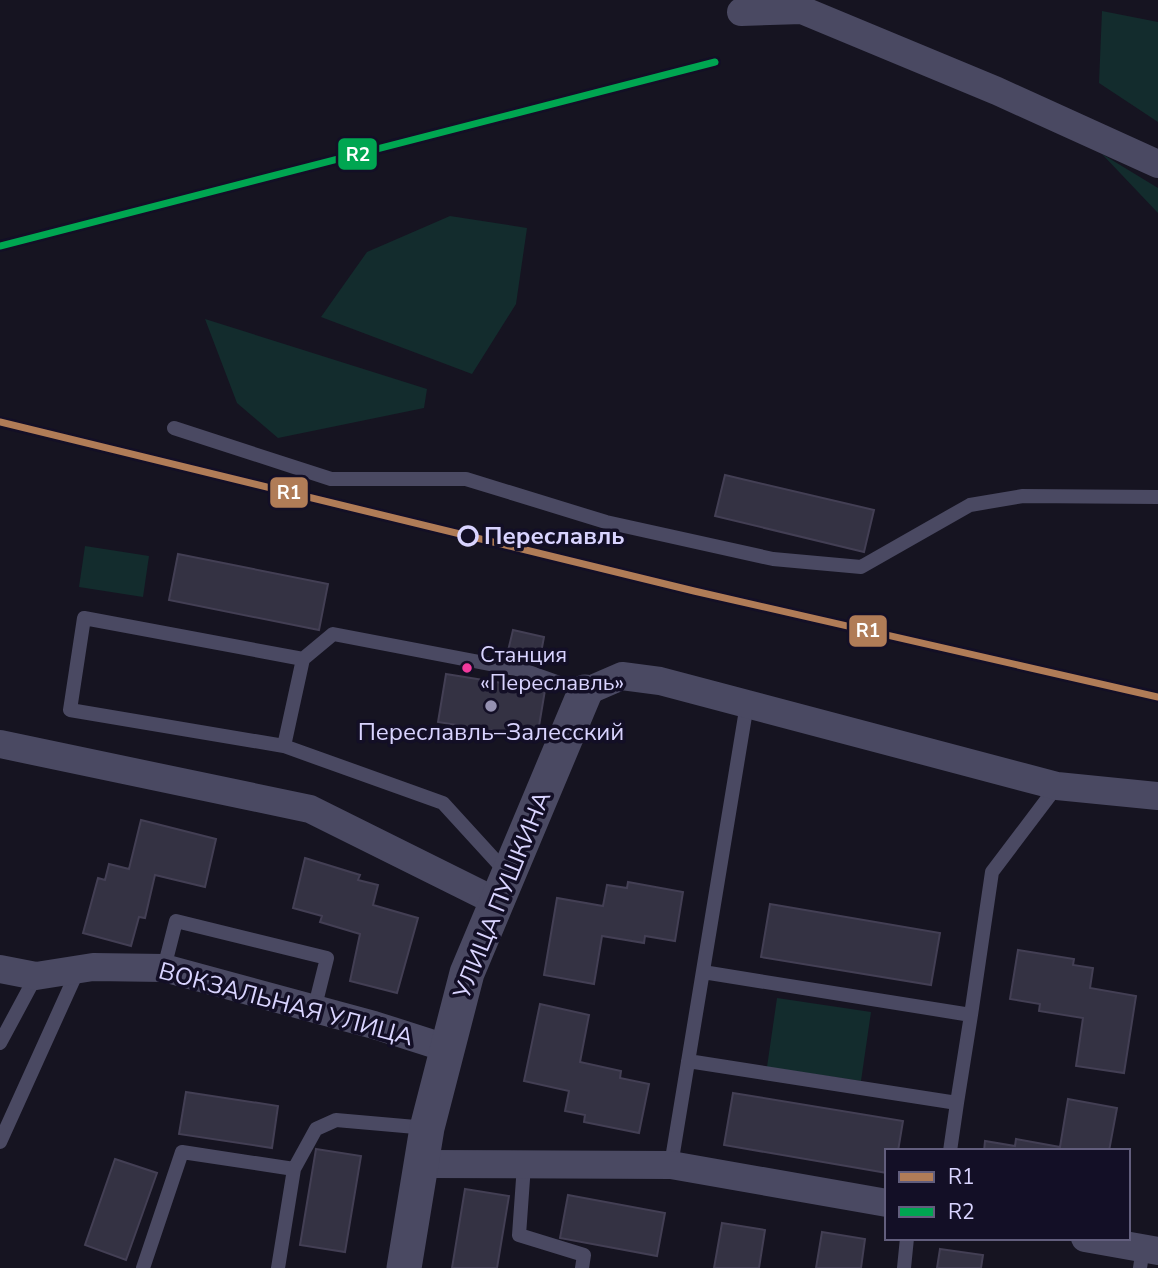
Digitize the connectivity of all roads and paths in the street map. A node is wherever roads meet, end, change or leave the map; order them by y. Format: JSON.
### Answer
{"nodes":[{"id":1,"x":741,"y":12,"type":"dead end"},
{"id":2,"x":1158,"y":164,"type":"edge"},
{"id":3,"x":174,"y":428,"type":"dead end"},
{"id":4,"x":1158,"y":497,"type":"edge"},
{"id":5,"x":303,"y":659,"type":"junction"},
{"id":6,"x":584,"y":692,"type":"junction"},
{"id":7,"x":747,"y":704,"type":"junction"},
{"id":8,"x":0,"y":744,"type":"edge"},
{"id":9,"x":284,"y":746,"type":"junction"},
{"id":10,"x":1057,"y":786,"type":"junction"},
{"id":11,"x":1158,"y":796,"type":"edge"},
{"id":12,"x":503,"y":888,"type":"junction"},
{"id":13,"x":164,"y":968,"type":"junction"},
{"id":14,"x":0,"y":969,"type":"edge"},
{"id":15,"x":77,"y":972,"type":"junction"},
{"id":16,"x":703,"y":972,"type":"junction"},
{"id":17,"x":36,"y":976,"type":"junction"},
{"id":18,"x":314,"y":1010,"type":"junction"},
{"id":19,"x":971,"y":1015,"type":"junction"},
{"id":20,"x":0,"y":1043,"type":"edge"},
{"id":21,"x":446,"y":1048,"type":"junction"},
{"id":22,"x":688,"y":1061,"type":"junction"},
{"id":23,"x":957,"y":1103,"type":"junction"},
{"id":24,"x":427,"y":1128,"type":"junction"},
{"id":25,"x":0,"y":1142,"type":"edge"},
{"id":26,"x":950,"y":1149,"type":"edge"},
{"id":27,"x":423,"y":1164,"type":"junction"},
{"id":28,"x":524,"y":1165,"type":"junction"},
{"id":29,"x":671,"y":1165,"type":"junction"},
{"id":30,"x":294,"y":1169,"type":"junction"},
{"id":31,"x":885,"y":1203,"type":"edge"},
{"id":32,"x":907,"y":1240,"type":"edge"},
{"id":33,"x":1092,"y":1240,"type":"edge"},
{"id":34,"x":1147,"y":1256,"type":"edge"},
{"id":35,"x":143,"y":1268,"type":"edge"},
{"id":36,"x":278,"y":1268,"type":"edge"},
{"id":37,"x":404,"y":1268,"type":"edge"},
{"id":38,"x":582,"y":1268,"type":"edge"},
{"id":39,"x":904,"y":1268,"type":"edge"}],
"edges":[{"from":1,"to":2,"type":"street"},
{"from":3,"to":4,"type":"lane"},
{"from":5,"to":6,"type":"lane"},
{"from":5,"to":9,"type":"lane"},
{"from":5,"to":9,"type":"lane"},
{"from":6,"to":7,"type":"street"},
{"from":6,"to":12,"type":"street","name":"УЛИЦА ПУШКИНА"},
{"from":7,"to":10,"type":"street"},
{"from":7,"to":16,"type":"lane"},
{"from":8,"to":12,"type":"street"},
{"from":9,"to":12,"type":"lane"},
{"from":10,"to":11,"type":"street"},
{"from":10,"to":19,"type":"lane"},
{"from":12,"to":21,"type":"street","name":"УЛИЦА ПУШКИНА"},
{"from":13,"to":15,"type":"street","name":"ВОКЗАЛЬНАЯ УЛИЦА"},
{"from":13,"to":18,"type":"street","name":"ВОКЗАЛЬНАЯ УЛИЦА"},
{"from":13,"to":18,"type":"lane"},
{"from":14,"to":17,"type":"street","name":"ВОКЗАЛЬНАЯ УЛИЦА"},
{"from":15,"to":17,"type":"street","name":"ВОКЗАЛЬНАЯ УЛИЦА"},
{"from":15,"to":25,"type":"lane"},
{"from":16,"to":19,"type":"lane"},
{"from":16,"to":22,"type":"lane"},
{"from":17,"to":20,"type":"lane"},
{"from":18,"to":21,"type":"street","name":"ВОКЗАЛЬНАЯ УЛИЦА"},
{"from":19,"to":23,"type":"lane"},
{"from":21,"to":24,"type":"street","name":"УЛИЦА ПУШКИНА"},
{"from":22,"to":23,"type":"lane"},
{"from":22,"to":29,"type":"lane"},
{"from":23,"to":26,"type":"lane"},
{"from":24,"to":27,"type":"street","name":"УЛИЦА ПУШКИНА"},
{"from":24,"to":30,"type":"lane"},
{"from":27,"to":28,"type":"street"},
{"from":27,"to":37,"type":"street","name":"УЛИЦА ПУШКИНА"},
{"from":28,"to":29,"type":"street"},
{"from":28,"to":38,"type":"lane"},
{"from":29,"to":31,"type":"street"},
{"from":30,"to":35,"type":"lane"},
{"from":30,"to":36,"type":"lane"},
{"from":32,"to":39,"type":"lane"},
{"from":33,"to":34,"type":"street"}]}
